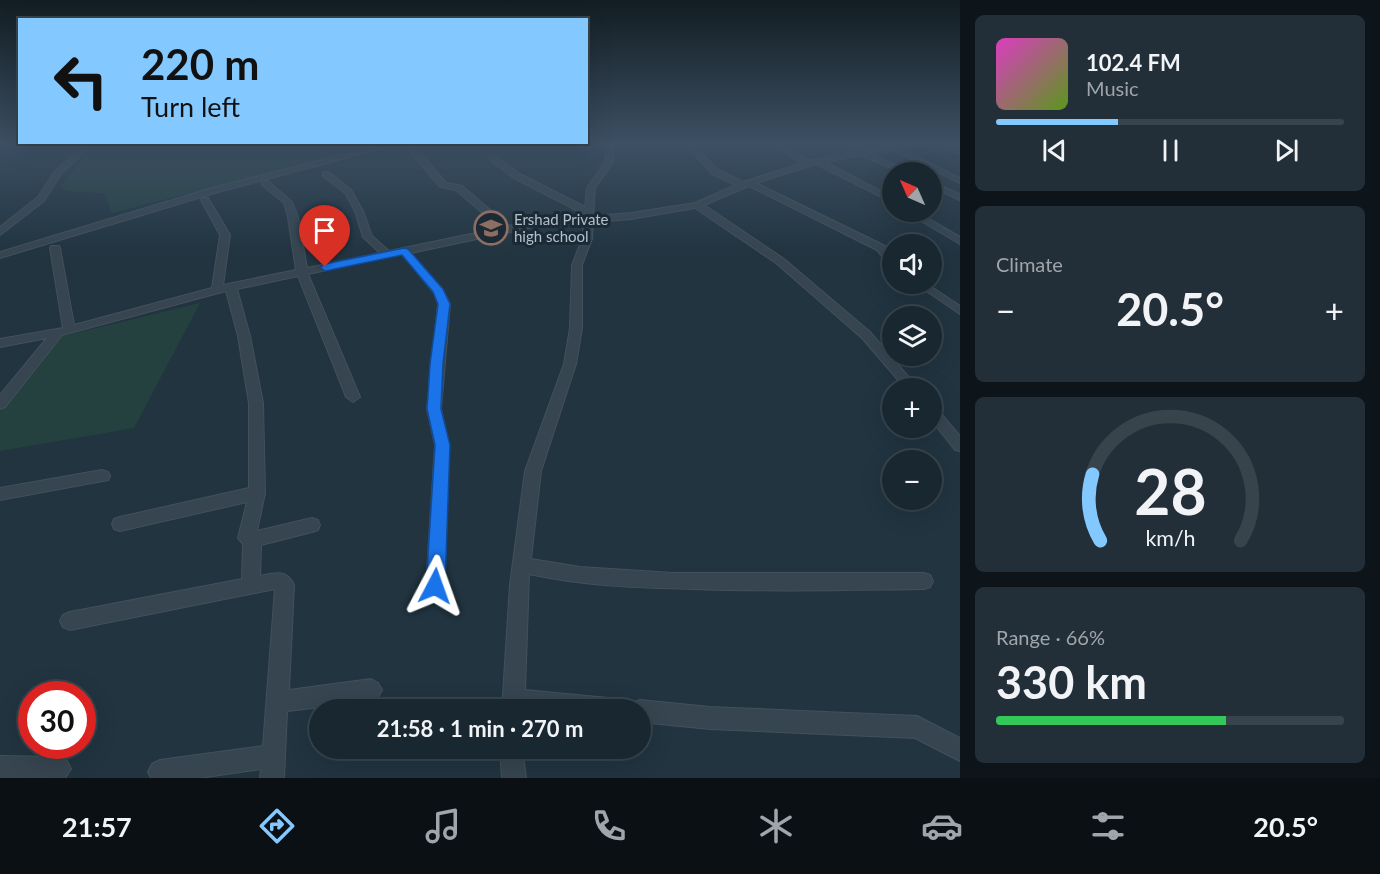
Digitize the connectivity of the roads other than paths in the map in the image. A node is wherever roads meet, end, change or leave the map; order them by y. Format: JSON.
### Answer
{"nodes":[{"id":1,"x":54,"y":179,"type":"edge"},
{"id":2,"x":255,"y":179,"type":"edge"},
{"id":3,"x":332,"y":179,"type":"edge"},
{"id":4,"x":438,"y":179,"type":"edge"},
{"id":5,"x":523,"y":179,"type":"edge"},
{"id":6,"x":597,"y":179,"type":"edge"},
{"id":7,"x":733,"y":179,"type":"edge"},
{"id":8,"x":762,"y":179,"type":"edge"},
{"id":9,"x":852,"y":179,"type":"edge"},
{"id":10,"x":265,"y":183,"type":"dead end"},
{"id":11,"x":746,"y":185,"type":"junction"},
{"id":12,"x":942,"y":189,"type":"edge"},
{"id":13,"x":882,"y":195,"type":"edge"},
{"id":14,"x":960,"y":197,"type":"edge"},
{"id":15,"x":205,"y":200,"type":"dead end"},
{"id":16,"x":697,"y":205,"type":"junction"},
{"id":17,"x":588,"y":215,"type":"junction"},
{"id":18,"x":928,"y":222,"type":"edge"},
{"id":19,"x":508,"y":230,"type":"junction"},
{"id":20,"x":0,"y":232,"type":"edge"},
{"id":21,"x":960,"y":241,"type":"edge"},
{"id":22,"x":55,"y":248,"type":"dead end"},
{"id":23,"x":882,"y":248,"type":"edge"},
{"id":24,"x":404,"y":251,"type":"junction"},
{"id":25,"x":0,"y":255,"type":"edge"},
{"id":26,"x":388,"y":255,"type":"junction"},
{"id":27,"x":302,"y":272,"type":"junction"},
{"id":28,"x":224,"y":289,"type":"junction"},
{"id":29,"x":935,"y":294,"type":"edge"},
{"id":30,"x":960,"y":311,"type":"edge"},
{"id":31,"x":63,"y":331,"type":"junction"},
{"id":32,"x":0,"y":343,"type":"edge"},
{"id":33,"x":903,"y":378,"type":"edge"},
{"id":34,"x":353,"y":397,"type":"dead end"},
{"id":35,"x":0,"y":404,"type":"edge"},
{"id":36,"x":942,"y":424,"type":"edge"},
{"id":37,"x":960,"y":446,"type":"edge"},
{"id":38,"x":102,"y":476,"type":"dead end"},
{"id":39,"x":257,"y":493,"type":"junction"},
{"id":40,"x":0,"y":494,"type":"edge"},
{"id":41,"x":120,"y":524,"type":"dead end"},
{"id":42,"x":312,"y":525,"type":"dead end"},
{"id":43,"x":252,"y":540,"type":"junction"},
{"id":44,"x":521,"y":565,"type":"junction"},
{"id":45,"x":924,"y":581,"type":"dead end"},
{"id":46,"x":251,"y":585,"type":"junction"},
{"id":47,"x":435,"y":586,"type":"dead end"},
{"id":48,"x":70,"y":621,"type":"dead end"},
{"id":49,"x":371,"y":690,"type":"dead end"},
{"id":50,"x":513,"y":699,"type":"edge"},
{"id":51,"x":277,"y":702,"type":"junction"},
{"id":52,"x":651,"y":712,"type":"edge"},
{"id":53,"x":960,"y":750,"type":"edge"},
{"id":54,"x":512,"y":759,"type":"edge"},
{"id":55,"x":273,"y":767,"type":"edge"},
{"id":56,"x":0,"y":768,"type":"edge"},
{"id":57,"x":59,"y":769,"type":"dead end"},
{"id":58,"x":160,"y":772,"type":"dead end"},
{"id":59,"x":514,"y":778,"type":"edge"}],
"edges":[{"from":1,"to":20,"type":"street"},
{"from":2,"to":25,"type":"street"},
{"from":3,"to":26,"type":"street"},
{"from":4,"to":19,"type":"street"},
{"from":5,"to":17,"type":"street"},
{"from":6,"to":17,"type":"street"},
{"from":7,"to":11,"type":"street"},
{"from":8,"to":11,"type":"street"},
{"from":9,"to":13,"type":"street"},
{"from":10,"to":27,"type":"street"},
{"from":11,"to":16,"type":"street"},
{"from":11,"to":23,"type":"street"},
{"from":12,"to":14,"type":"street"},
{"from":15,"to":28,"type":"street"},
{"from":16,"to":17,"type":"street"},
{"from":16,"to":33,"type":"street"},
{"from":17,"to":19,"type":"street"},
{"from":17,"to":44,"type":"street"},
{"from":18,"to":21,"type":"street"},
{"from":19,"to":24,"type":"street"},
{"from":22,"to":31,"type":"street"},
{"from":24,"to":26,"type":"street"},
{"from":24,"to":47,"type":"street"},
{"from":26,"to":27,"type":"street"},
{"from":27,"to":28,"type":"street"},
{"from":27,"to":34,"type":"street"},
{"from":28,"to":31,"type":"street"},
{"from":28,"to":39,"type":"street"},
{"from":29,"to":30,"type":"street"},
{"from":31,"to":32,"type":"street"},
{"from":31,"to":35,"type":"street"},
{"from":36,"to":37,"type":"street"},
{"from":38,"to":40,"type":"street"},
{"from":39,"to":41,"type":"street"},
{"from":39,"to":43,"type":"street"},
{"from":42,"to":43,"type":"street"},
{"from":43,"to":46,"type":"street"},
{"from":44,"to":45,"type":"street"},
{"from":44,"to":50,"type":"street"},
{"from":46,"to":48,"type":"street"},
{"from":46,"to":51,"type":"street"},
{"from":49,"to":51,"type":"street"},
{"from":51,"to":55,"type":"street"},
{"from":52,"to":53,"type":"street"},
{"from":54,"to":59,"type":"street"},
{"from":55,"to":58,"type":"street"},
{"from":56,"to":57,"type":"street"}]}
